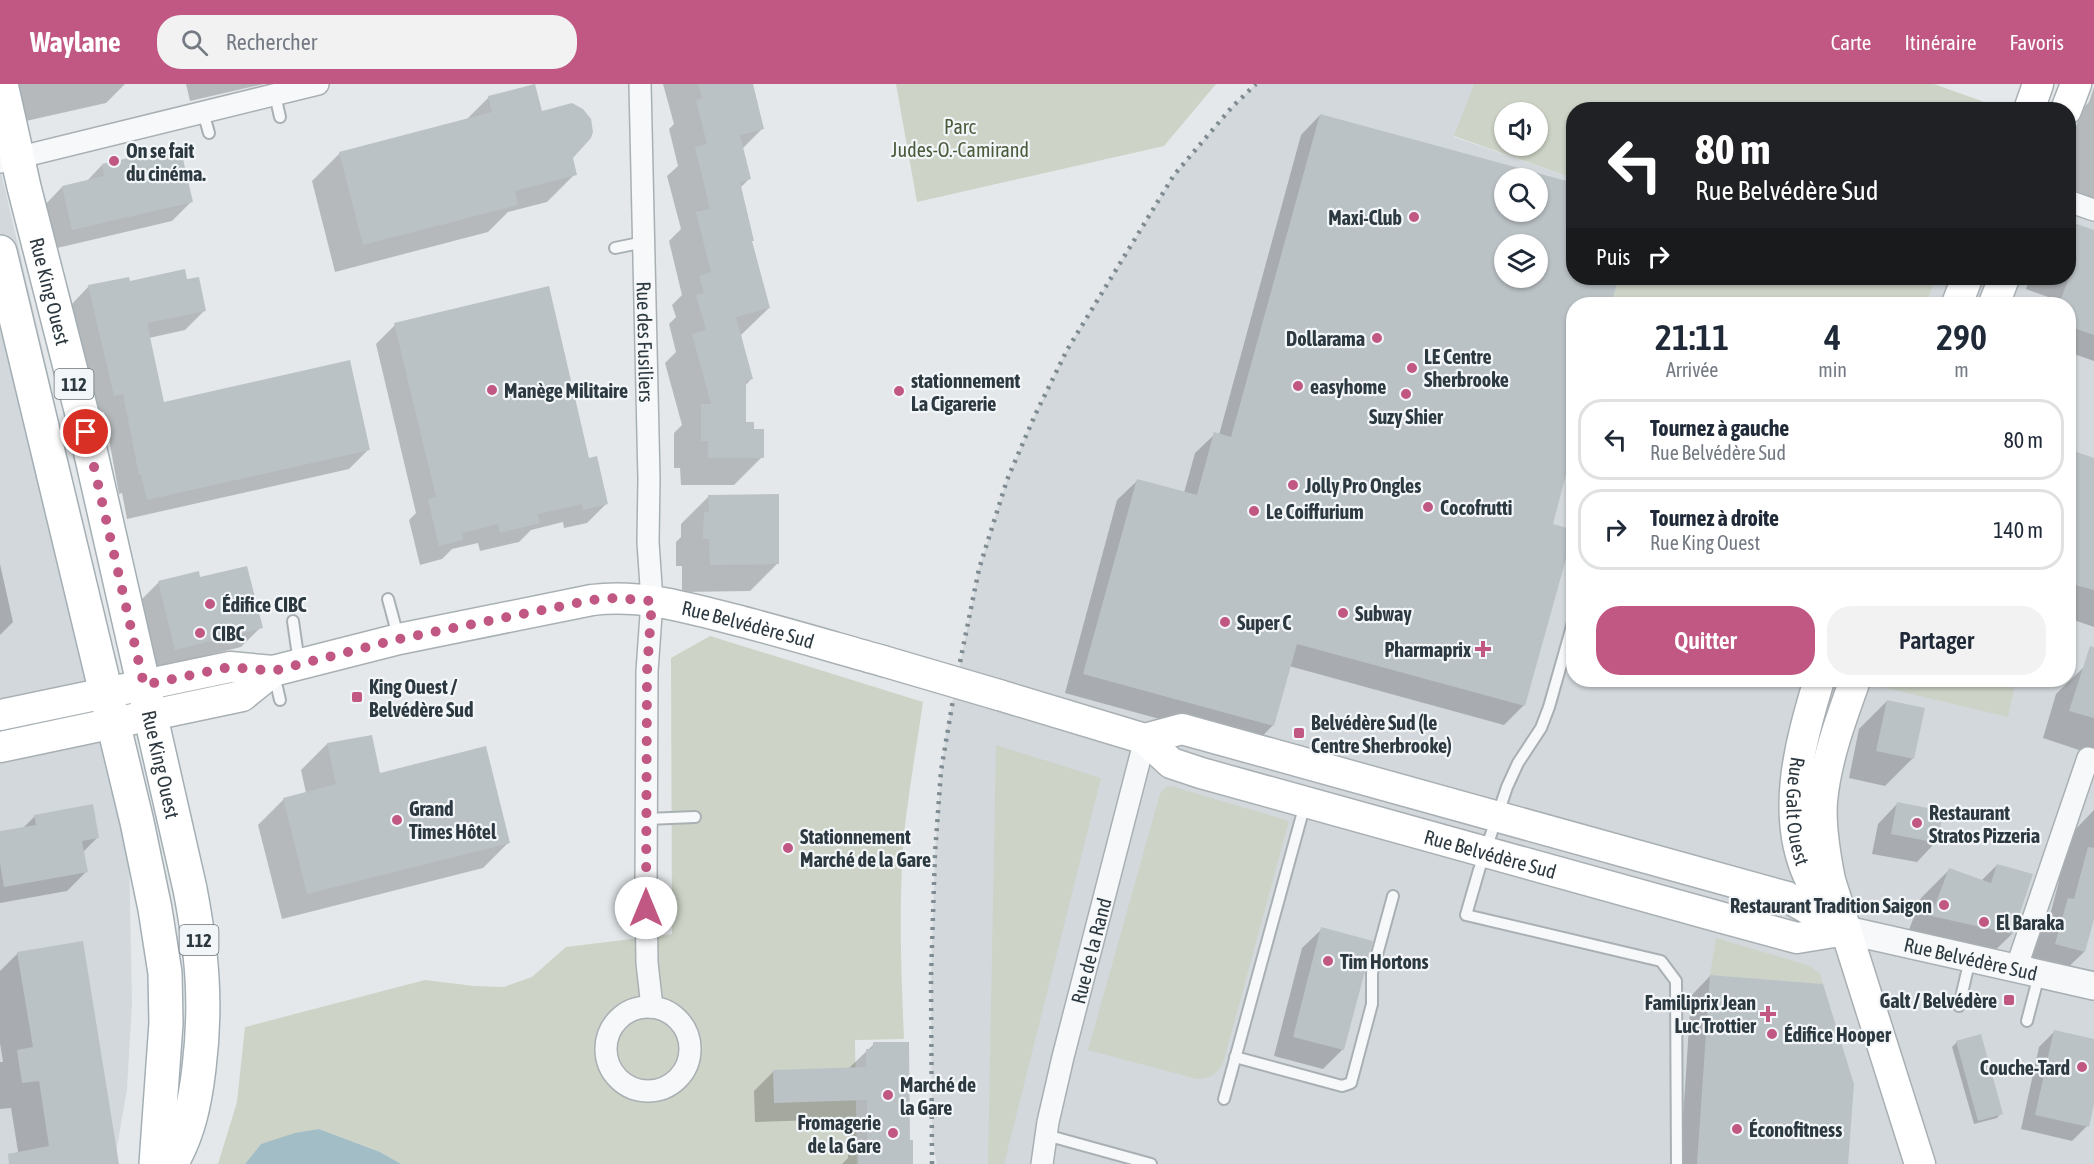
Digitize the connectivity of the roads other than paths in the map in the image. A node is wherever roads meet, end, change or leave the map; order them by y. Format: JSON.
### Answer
{"nodes":[{"id":1,"x":1,"y":84,"type":"edge"},
{"id":2,"x":318,"y":84,"type":"edge"},
{"id":3,"x":640,"y":84,"type":"edge"},
{"id":4,"x":2038,"y":84,"type":"edge"},
{"id":5,"x":2076,"y":84,"type":"edge"},
{"id":6,"x":275,"y":95,"type":"junction"},
{"id":7,"x":2032,"y":102,"type":"edge"},
{"id":8,"x":2069,"y":102,"type":"edge"},
{"id":9,"x":203,"y":112,"type":"junction"},
{"id":10,"x":279,"y":117,"type":"dead end"},
{"id":11,"x":208,"y":134,"type":"dead end"},
{"id":12,"x":9,"y":160,"type":"edge"},
{"id":13,"x":2076,"y":204,"type":"edge"},
{"id":14,"x":2094,"y":210,"type":"edge"},
{"id":15,"x":644,"y":242,"type":"junction"},
{"id":16,"x":615,"y":248,"type":"dead end"},
{"id":17,"x":0,"y":252,"type":"edge"},
{"id":18,"x":388,"y":599,"type":"dead end"},
{"id":19,"x":652,"y":601,"type":"junction"},
{"id":20,"x":293,"y":621,"type":"dead end"},
{"id":21,"x":399,"y":639,"type":"junction"},
{"id":22,"x":1566,"y":647,"type":"edge"},
{"id":23,"x":286,"y":667,"type":"junction"},
{"id":24,"x":1817,"y":687,"type":"edge"},
{"id":25,"x":1852,"y":687,"type":"edge"},
{"id":26,"x":280,"y":700,"type":"dead end"},
{"id":27,"x":147,"y":701,"type":"junction"},
{"id":28,"x":109,"y":708,"type":"junction"},
{"id":29,"x":0,"y":715,"type":"edge"},
{"id":30,"x":1145,"y":739,"type":"junction"},
{"id":31,"x":0,"y":747,"type":"edge"},
{"id":32,"x":2088,"y":758,"type":"dead end"},
{"id":33,"x":1305,"y":802,"type":"junction"},
{"id":34,"x":695,"y":817,"type":"dead end"},
{"id":35,"x":1496,"y":817,"type":"junction"},
{"id":36,"x":647,"y":819,"type":"junction"},
{"id":37,"x":1486,"y":852,"type":"junction"},
{"id":38,"x":1393,"y":896,"type":"dead end"},
{"id":39,"x":1846,"y":930,"type":"junction"},
{"id":40,"x":1970,"y":959,"type":"junction"},
{"id":41,"x":2027,"y":972,"type":"junction"},
{"id":42,"x":2094,"y":986,"type":"edge"},
{"id":43,"x":1959,"y":1006,"type":"dead end"},
{"id":44,"x":652,"y":1007,"type":"junction"},
{"id":45,"x":2027,"y":1021,"type":"dead end"},
{"id":46,"x":1235,"y":1058,"type":"junction"},
{"id":47,"x":1224,"y":1099,"type":"dead end"},
{"id":48,"x":1046,"y":1135,"type":"junction"},
{"id":49,"x":156,"y":1164,"type":"edge"},
{"id":50,"x":171,"y":1164,"type":"edge"},
{"id":51,"x":1042,"y":1164,"type":"edge"},
{"id":52,"x":1151,"y":1164,"type":"edge"},
{"id":53,"x":1677,"y":1164,"type":"edge"},
{"id":54,"x":1920,"y":1164,"type":"edge"}],
"edges":[{"from":1,"to":12,"type":"main road","name":"Rue King Ouest","number":"112"},
{"from":2,"to":6,"type":"street"},
{"from":3,"to":15,"type":"street","name":"Rue des Fusiliers"},
{"from":4,"to":7,"type":"main road"},
{"from":5,"to":8,"type":"main road"},
{"from":6,"to":9,"type":"street"},
{"from":6,"to":10,"type":"lane"},
{"from":9,"to":11,"type":"lane"},
{"from":9,"to":12,"type":"street"},
{"from":12,"to":27,"type":"main road","name":"Rue King Ouest","number":"112"},
{"from":13,"to":14,"type":"street"},
{"from":15,"to":16,"type":"lane"},
{"from":15,"to":19,"type":"street","name":"Rue des Fusiliers"},
{"from":17,"to":28,"type":"main road","name":"Rue King Ouest","number":"112"},
{"from":18,"to":21,"type":"lane"},
{"from":19,"to":21,"type":"main road","name":"Rue Belvédère Sud"},
{"from":19,"to":30,"type":"main road","name":"Rue Belvédère Sud","bridge":true},
{"from":19,"to":36,"type":"street","name":"Rue des Fusiliers"},
{"from":20,"to":23,"type":"lane"},
{"from":21,"to":23,"type":"main road","name":"Rue Belvédère Sud"},
{"from":22,"to":35,"type":"lane"},
{"from":23,"to":26,"type":"lane"},
{"from":23,"to":27,"type":"main road","name":"Rue Belvédère Sud"},
{"from":24,"to":39,"type":"main road","name":"Rue Galt Ouest"},
{"from":25,"to":39,"type":"main road","name":"Rue Galt Ouest"},
{"from":27,"to":28,"type":"main road","name":"Rue Belvédère Sud"},
{"from":27,"to":50,"type":"main road","name":"Rue King Ouest","number":"112"},
{"from":28,"to":29,"type":"main road"},
{"from":28,"to":31,"type":"main road"},
{"from":28,"to":49,"type":"main road","name":"Rue King Ouest","number":"112"},
{"from":30,"to":33,"type":"main road","name":"Rue Belvédère Sud"},
{"from":30,"to":35,"type":"main road","name":"Rue Belvédère Sud"},
{"from":30,"to":48,"type":"street","name":"Rue de la Rand"},
{"from":32,"to":41,"type":"street"},
{"from":33,"to":37,"type":"main road","name":"Rue Belvédère Sud"},
{"from":33,"to":46,"type":"lane"},
{"from":34,"to":36,"type":"lane"},
{"from":35,"to":37,"type":"lane"},
{"from":35,"to":39,"type":"main road","name":"Rue Belvédère Sud"},
{"from":36,"to":44,"type":"street","name":"Rue des Fusiliers"},
{"from":37,"to":39,"type":"main road","name":"Rue Belvédère Sud"},
{"from":37,"to":53,"type":"lane"},
{"from":38,"to":46,"type":"lane"},
{"from":39,"to":40,"type":"street","name":"Rue Belvédère Sud"},
{"from":39,"to":54,"type":"main road","name":"Rue Galt Ouest"},
{"from":40,"to":41,"type":"street","name":"Rue Belvédère Sud"},
{"from":40,"to":43,"type":"lane"},
{"from":41,"to":42,"type":"street","name":"Rue Belvédère Sud"},
{"from":41,"to":45,"type":"lane"},
{"from":44,"to":44,"type":"street"},
{"from":46,"to":47,"type":"lane"},
{"from":48,"to":51,"type":"street","name":"Rue de la Rand"},
{"from":48,"to":52,"type":"lane"}]}
